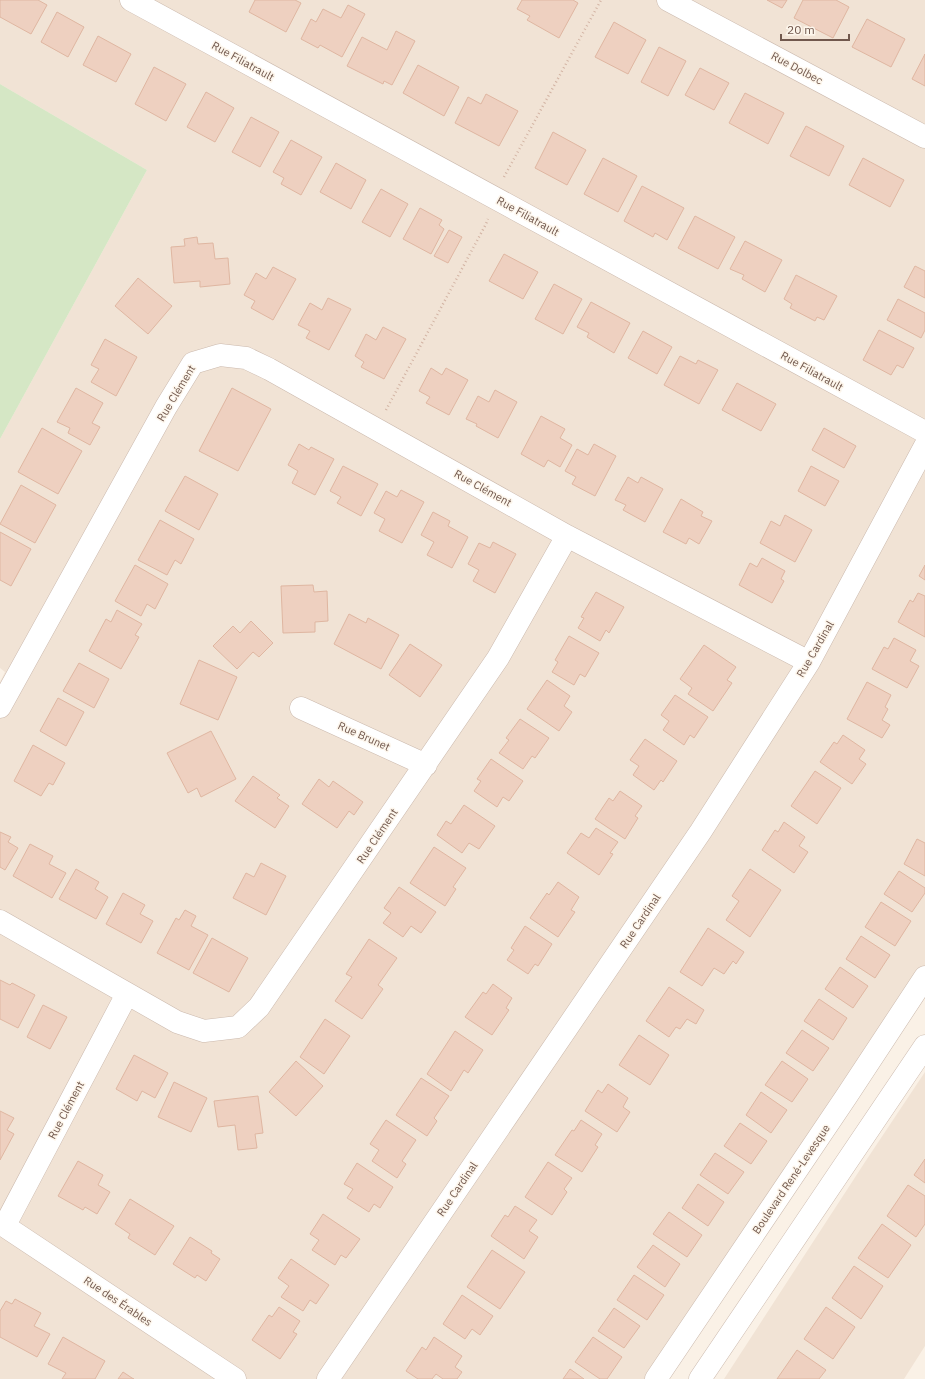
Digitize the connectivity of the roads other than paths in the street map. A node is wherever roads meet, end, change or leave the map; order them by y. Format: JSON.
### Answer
{"nodes":[{"id":1,"x":131,"y":0,"type":"edge"},
{"id":2,"x":668,"y":0,"type":"edge"},
{"id":3,"x":925,"y":137,"type":"edge"},
{"id":4,"x":925,"y":432,"type":"edge"},
{"id":5,"x":925,"y":446,"type":"edge"},
{"id":6,"x":567,"y":536,"type":"junction"},
{"id":7,"x":808,"y":662,"type":"junction"},
{"id":8,"x":0,"y":708,"type":"edge"},
{"id":9,"x":301,"y":708,"type":"dead end"},
{"id":10,"x":426,"y":764,"type":"junction"},
{"id":11,"x":0,"y":921,"type":"edge"},
{"id":12,"x":925,"y":977,"type":"edge"},
{"id":13,"x":127,"y":994,"type":"junction"},
{"id":14,"x":925,"y":1046,"type":"edge"},
{"id":15,"x":2,"y":1224,"type":"edge"},
{"id":16,"x":235,"y":1379,"type":"edge"},
{"id":17,"x":328,"y":1379,"type":"edge"},
{"id":18,"x":656,"y":1379,"type":"edge"},
{"id":19,"x":700,"y":1379,"type":"edge"}],
"edges":[{"from":1,"to":4,"type":"street","name":"Rue Filiatrault"},
{"from":2,"to":3,"type":"street","name":"Rue Dolbec"},
{"from":5,"to":7,"type":"street","name":"Rue Cardinal"},
{"from":6,"to":7,"type":"street","name":"Rue Clément"},
{"from":6,"to":8,"type":"street","name":"Rue Clément"},
{"from":6,"to":10,"type":"street","name":"Rue Clément"},
{"from":7,"to":17,"type":"street","name":"Rue Cardinal"},
{"from":9,"to":10,"type":"street","name":"Rue Brunet"},
{"from":10,"to":13,"type":"street","name":"Rue Clément"},
{"from":11,"to":13,"type":"street","name":"Rue Clément"},
{"from":12,"to":18,"type":"street","name":"Boulevard René-Levesque"},
{"from":13,"to":15,"type":"street","name":"Rue Clément"},
{"from":14,"to":19,"type":"street"},
{"from":15,"to":16,"type":"street","name":"Rue des Érables"}]}
